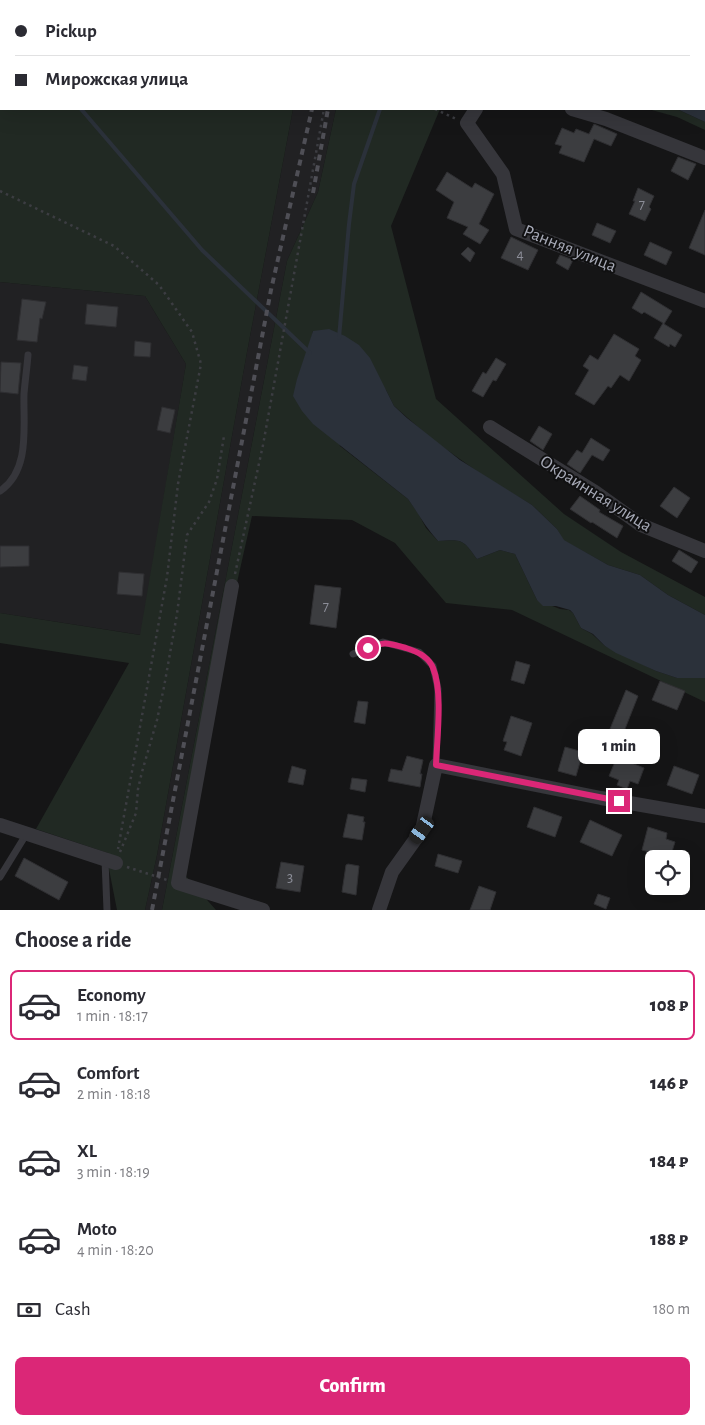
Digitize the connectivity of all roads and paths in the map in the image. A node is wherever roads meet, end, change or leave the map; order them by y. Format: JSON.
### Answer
{"nodes":[{"id":1,"x":324,"y":110,"type":"edge"},
{"id":2,"x":437,"y":110,"type":"edge"},
{"id":3,"x":475,"y":110,"type":"edge"},
{"id":4,"x":575,"y":110,"type":"edge"},
{"id":5,"x":467,"y":123,"type":"junction"},
{"id":6,"x":705,"y":158,"type":"edge"},
{"id":7,"x":0,"y":191,"type":"edge"},
{"id":8,"x":705,"y":301,"type":"edge"},
{"id":9,"x":28,"y":355,"type":"dead end"},
{"id":10,"x":490,"y":427,"type":"dead end"},
{"id":11,"x":224,"y":436,"type":"dead end"},
{"id":12,"x":0,"y":490,"type":"edge"},
{"id":13,"x":705,"y":551,"type":"edge"},
{"id":14,"x":232,"y":586,"type":"joint"},
{"id":15,"x":353,"y":654,"type":"dead end"},
{"id":16,"x":436,"y":765,"type":"junction"},
{"id":17,"x":705,"y":816,"type":"edge"},
{"id":18,"x":0,"y":825,"type":"edge"},
{"id":19,"x":26,"y":835,"type":"junction"},
{"id":20,"x":110,"y":861,"type":"junction"},
{"id":21,"x":0,"y":877,"type":"edge"},
{"id":22,"x":178,"y":883,"type":"junction"},
{"id":23,"x":107,"y":910,"type":"edge"},
{"id":24,"x":263,"y":910,"type":"edge"},
{"id":25,"x":379,"y":910,"type":"edge"}],
"edges":[{"from":1,"to":14,"type":"path"},
{"from":2,"to":5,"type":"path"},
{"from":3,"to":5,"type":"street"},
{"from":4,"to":6,"type":"street"},
{"from":5,"to":8,"type":"street","name":"Ранняя улица"},
{"from":7,"to":20,"type":"path"},
{"from":9,"to":12,"type":"lane"},
{"from":10,"to":13,"type":"street","name":"Окраинная улица"},
{"from":11,"to":20,"type":"path"},
{"from":14,"to":22,"type":"street"},
{"from":15,"to":16,"type":"lane"},
{"from":16,"to":17,"type":"street"},
{"from":16,"to":25,"type":"street"},
{"from":18,"to":19,"type":"street"},
{"from":19,"to":20,"type":"street"},
{"from":19,"to":21,"type":"lane"},
{"from":20,"to":22,"type":"path"},
{"from":20,"to":23,"type":"lane"},
{"from":22,"to":24,"type":"street"}]}
